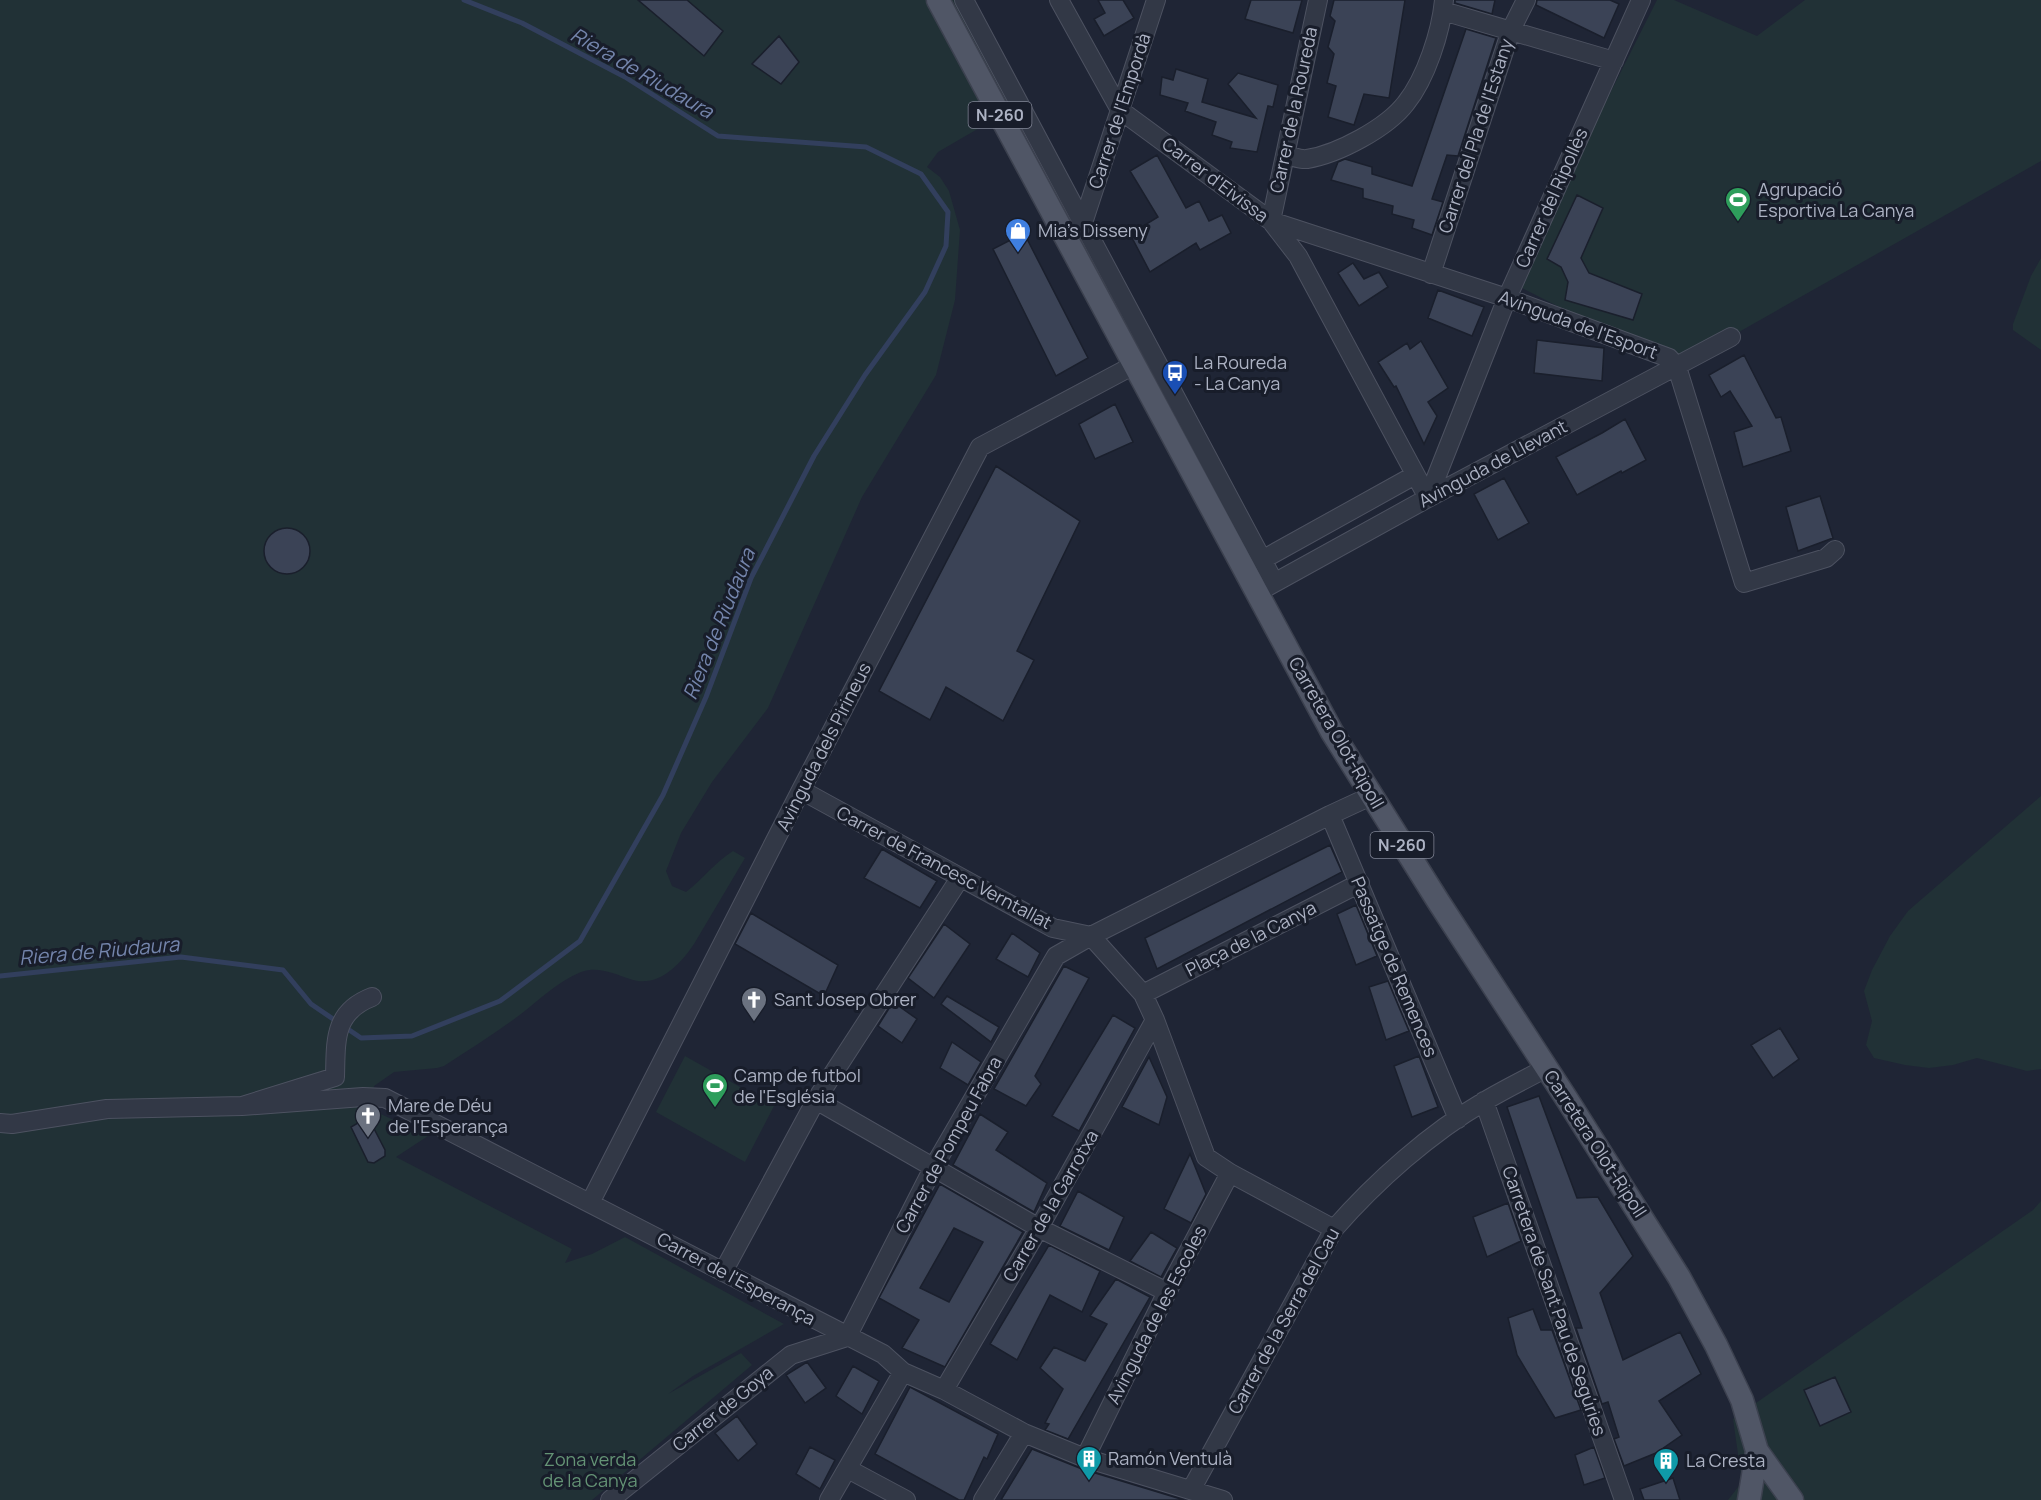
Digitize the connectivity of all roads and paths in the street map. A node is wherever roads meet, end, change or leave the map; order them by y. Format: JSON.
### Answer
{"nodes":[{"id":1,"x":938,"y":0,"type":"edge"},
{"id":2,"x":964,"y":0,"type":"edge"},
{"id":3,"x":1059,"y":0,"type":"edge"},
{"id":4,"x":1156,"y":0,"type":"edge"},
{"id":5,"x":1318,"y":0,"type":"edge"},
{"id":6,"x":1526,"y":0,"type":"edge"},
{"id":7,"x":1641,"y":0,"type":"edge"},
{"id":8,"x":1443,"y":6,"type":"edge"},
{"id":9,"x":1511,"y":30,"type":"junction"},
{"id":10,"x":1614,"y":61,"type":"junction"},
{"id":11,"x":1120,"y":110,"type":"junction"},
{"id":12,"x":1285,"y":155,"type":"junction"},
{"id":13,"x":1271,"y":221,"type":"junction"},
{"id":14,"x":1083,"y":223,"type":"junction"},
{"id":15,"x":1431,"y":274,"type":"junction"},
{"id":16,"x":1507,"y":298,"type":"junction"},
{"id":17,"x":1731,"y":337,"type":"dead end"},
{"id":18,"x":1134,"y":365,"type":"junction"},
{"id":19,"x":1677,"y":367,"type":"junction"},
{"id":20,"x":1415,"y":475,"type":"junction"},
{"id":21,"x":1428,"y":498,"type":"junction"},
{"id":22,"x":1835,"y":550,"type":"dead end"},
{"id":23,"x":1262,"y":560,"type":"junction"},
{"id":24,"x":1265,"y":588,"type":"junction"},
{"id":25,"x":801,"y":790,"type":"junction"},
{"id":26,"x":1371,"y":796,"type":"junction"},
{"id":27,"x":1330,"y":815,"type":"junction"},
{"id":28,"x":960,"y":878,"type":"junction"},
{"id":29,"x":1360,"y":883,"type":"junction"},
{"id":30,"x":1091,"y":936,"type":"junction"},
{"id":31,"x":1056,"y":957,"type":"joint"},
{"id":32,"x":1143,"y":994,"type":"junction"},
{"id":33,"x":372,"y":997,"type":"dead end"},
{"id":34,"x":1155,"y":1020,"type":"junction"},
{"id":35,"x":1546,"y":1068,"type":"junction"},
{"id":36,"x":816,"y":1100,"type":"junction"},
{"id":37,"x":1484,"y":1101,"type":"junction"},
{"id":38,"x":242,"y":1106,"type":"junction"},
{"id":39,"x":1458,"y":1119,"type":"junction"},
{"id":40,"x":0,"y":1124,"type":"edge"},
{"id":41,"x":933,"y":1168,"type":"junction"},
{"id":42,"x":1230,"y":1173,"type":"junction"},
{"id":43,"x":590,"y":1203,"type":"junction"},
{"id":44,"x":1040,"y":1228,"type":"junction"},
{"id":45,"x":1334,"y":1229,"type":"junction"},
{"id":46,"x":723,"y":1272,"type":"junction"},
{"id":47,"x":1167,"y":1292,"type":"junction"},
{"id":48,"x":847,"y":1337,"type":"junction"},
{"id":49,"x":903,"y":1372,"type":"junction"},
{"id":50,"x":944,"y":1390,"type":"junction"},
{"id":51,"x":1024,"y":1433,"type":"junction"},
{"id":52,"x":1757,"y":1451,"type":"junction"},
{"id":53,"x":1085,"y":1458,"type":"junction"},
{"id":54,"x":848,"y":1469,"type":"junction"},
{"id":55,"x":1191,"y":1490,"type":"junction"},
{"id":56,"x":610,"y":1500,"type":"edge"},
{"id":57,"x":829,"y":1500,"type":"edge"},
{"id":58,"x":906,"y":1500,"type":"edge"},
{"id":59,"x":983,"y":1500,"type":"edge"},
{"id":60,"x":1223,"y":1500,"type":"edge"},
{"id":61,"x":1624,"y":1500,"type":"edge"},
{"id":62,"x":1749,"y":1500,"type":"edge"},
{"id":63,"x":1792,"y":1500,"type":"edge"}],
"edges":[{"from":1,"to":18,"type":"main road","name":"Carretera Olot-Ripoll","number":"N-260"},
{"from":2,"to":14,"type":"street"},
{"from":3,"to":11,"type":"street","name":"Carrer d'Eivissa"},
{"from":4,"to":11,"type":"street","name":"Carrer de l'Empordà"},
{"from":5,"to":12,"type":"street","name":"Carrer de la Roureda"},
{"from":6,"to":9,"type":"street","name":"Carrer del Pla de l'Estany"},
{"from":7,"to":10,"type":"street","name":"Carrer del Ripollès"},
{"from":8,"to":9,"type":"street"},
{"from":8,"to":12,"type":"street"},
{"from":9,"to":10,"type":"street"},
{"from":9,"to":15,"type":"street","name":"Carrer del Pla de l'Estany"},
{"from":10,"to":16,"type":"street","name":"Carrer del Ripollès"},
{"from":11,"to":13,"type":"street","name":"Carrer d'Eivissa"},
{"from":11,"to":14,"type":"street","name":"Carrer de l'Empordà"},
{"from":12,"to":13,"type":"street","name":"Carrer de la Roureda"},
{"from":13,"to":15,"type":"street","name":"Avinguda de l'Esport"},
{"from":13,"to":20,"type":"street","name":"Carrer d'Eivissa"},
{"from":14,"to":23,"type":"street"},
{"from":15,"to":16,"type":"street","name":"Avinguda de l'Esport"},
{"from":16,"to":19,"type":"street","name":"Avinguda de l'Esport"},
{"from":16,"to":21,"type":"street","name":"Carrer del Ripollès"},
{"from":17,"to":19,"type":"street","name":"Avinguda de Llevant"},
{"from":18,"to":24,"type":"main road","name":"Carretera Olot-Ripoll","number":"N-260"},
{"from":18,"to":25,"type":"street","name":"Avinguda dels Pirineus"},
{"from":19,"to":21,"type":"street","name":"Avinguda de Llevant"},
{"from":19,"to":22,"type":"street","name":"Avinguda de l'Esport"},
{"from":20,"to":21,"type":"street","name":"Carrer d'Eivissa"},
{"from":20,"to":23,"type":"street","name":"Avinguda de Llevant"},
{"from":21,"to":24,"type":"street","name":"Avinguda de Llevant"},
{"from":23,"to":24,"type":"street"},
{"from":24,"to":26,"type":"main road","name":"Carretera Olot-Ripoll","number":"N-260"},
{"from":25,"to":28,"type":"street","name":"Carrer de Francesc Verntallat"},
{"from":25,"to":43,"type":"street","name":"Avinguda dels Pirineus"},
{"from":26,"to":27,"type":"street","name":"Carrer de Francesc Verntallat"},
{"from":26,"to":35,"type":"main road","name":"Carretera Olot-Ripoll","number":"N-260"},
{"from":27,"to":29,"type":"street","name":"Passatge de Remences"},
{"from":27,"to":30,"type":"street","name":"Carrer de Francesc Verntallat"},
{"from":28,"to":30,"type":"street","name":"Carrer de Francesc Verntallat"},
{"from":28,"to":36,"type":"street"},
{"from":29,"to":32,"type":"street","name":"Plaça de la Canya"},
{"from":29,"to":39,"type":"street","name":"Passatge de Remences"},
{"from":30,"to":31,"type":"street","name":"Carrer de Francesc Verntallat"},
{"from":30,"to":32,"type":"street"},
{"from":31,"to":41,"type":"street","name":"Carrer de Pompeu Fabra"},
{"from":32,"to":34,"type":"street"},
{"from":33,"to":38,"type":"street"},
{"from":34,"to":42,"type":"street"},
{"from":34,"to":44,"type":"street","name":"Carrer de la Garrotxa"},
{"from":35,"to":37,"type":"street","name":"Carrer de la Serra del Cau"},
{"from":35,"to":52,"type":"main road","name":"Carretera Olot-Ripoll","number":"N-260"},
{"from":36,"to":41,"type":"street"},
{"from":36,"to":46,"type":"street"},
{"from":37,"to":39,"type":"street","name":"Carrer de la Serra del Cau"},
{"from":37,"to":61,"type":"street","name":"Carretera de Sant Pau de Segúries"},
{"from":38,"to":40,"type":"street"},
{"from":38,"to":43,"type":"street","name":"Carrer de l'Esperança"},
{"from":39,"to":45,"type":"street","name":"Carrer de la Serra del Cau"},
{"from":41,"to":44,"type":"street"},
{"from":41,"to":48,"type":"street","name":"Carrer de Pompeu Fabra"},
{"from":42,"to":45,"type":"street"},
{"from":42,"to":47,"type":"street","name":"Avinguda de les Escoles"},
{"from":43,"to":46,"type":"street","name":"Carrer de l'Esperança"},
{"from":44,"to":47,"type":"street"},
{"from":44,"to":50,"type":"street","name":"Carrer de la Garrotxa"},
{"from":45,"to":55,"type":"street","name":"Carrer de la Serra del Cau"},
{"from":46,"to":48,"type":"street","name":"Carrer de l'Esperança"},
{"from":47,"to":53,"type":"street","name":"Avinguda de les Escoles"},
{"from":48,"to":49,"type":"street","name":"Carrer de l'Esperança"},
{"from":48,"to":56,"type":"street","name":"Carrer de Goya"},
{"from":49,"to":50,"type":"street","name":"Carrer de l'Esperança"},
{"from":49,"to":54,"type":"street"},
{"from":50,"to":51,"type":"street","name":"Carrer de l'Esperança"},
{"from":51,"to":53,"type":"street","name":"Carrer de l'Esperança"},
{"from":51,"to":59,"type":"street"},
{"from":52,"to":62,"type":"main road","name":"Carretera Olot-Ripoll","number":"N-260"},
{"from":52,"to":63,"type":"main road","name":"Carretera Olot-Ripoll","number":"N-260"},
{"from":53,"to":55,"type":"street","name":"Carrer de l'Esperança"},
{"from":54,"to":57,"type":"street"},
{"from":54,"to":58,"type":"street"},
{"from":55,"to":60,"type":"street","name":"Carrer de l'Esperança"}]}
